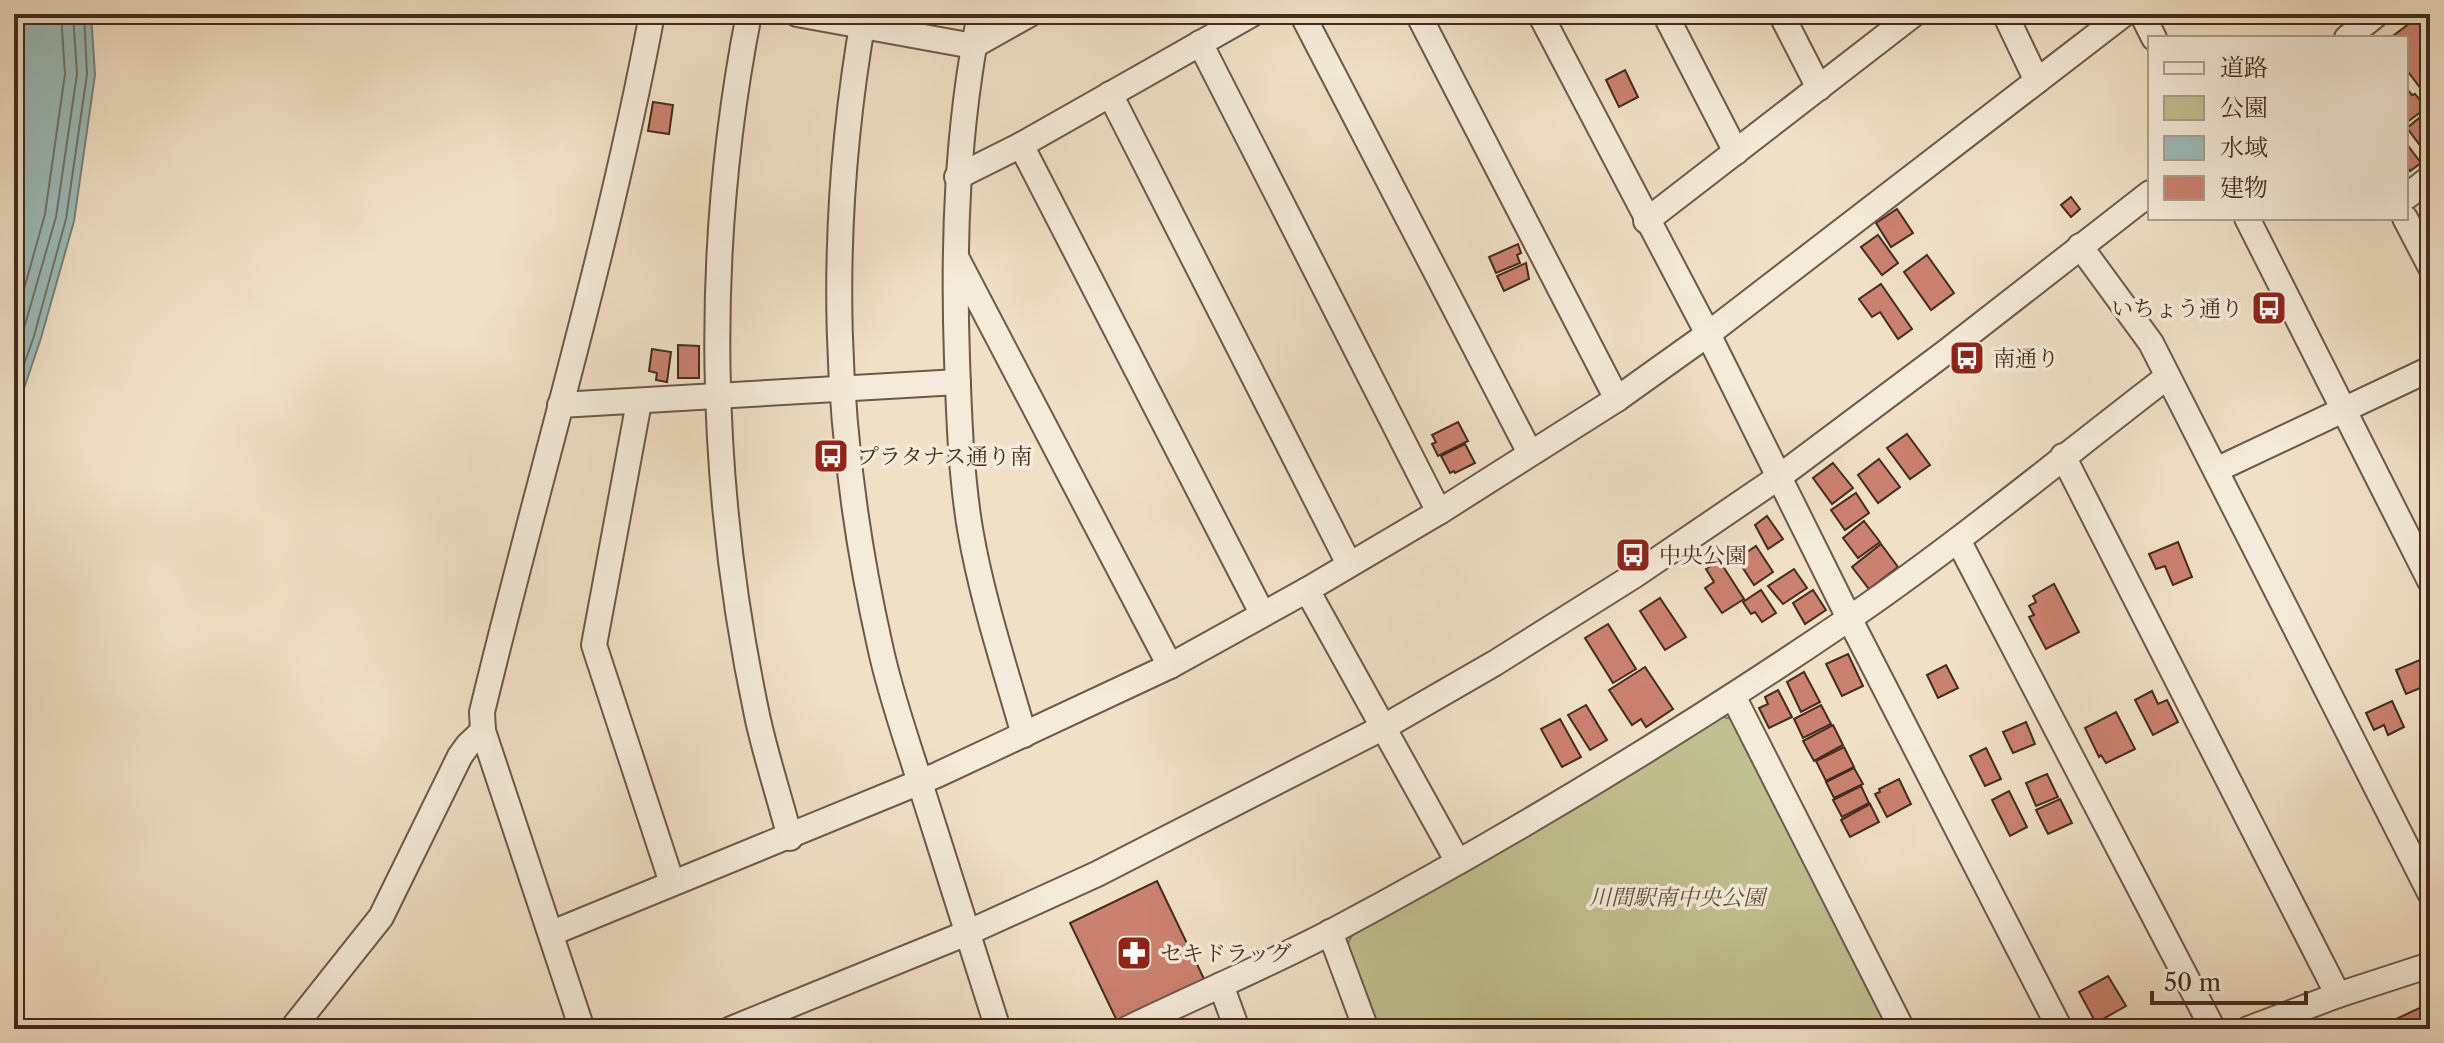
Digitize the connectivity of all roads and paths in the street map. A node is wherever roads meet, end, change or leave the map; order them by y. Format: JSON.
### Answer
{"nodes":[{"id":1,"x":652,"y":14,"type":"edge"},
{"id":2,"x":749,"y":14,"type":"edge"},
{"id":3,"x":797,"y":14,"type":"edge"},
{"id":4,"x":980,"y":14,"type":"edge"},
{"id":5,"x":1030,"y":14,"type":"edge"},
{"id":6,"x":1252,"y":14,"type":"edge"},
{"id":7,"x":1302,"y":14,"type":"edge"},
{"id":8,"x":1418,"y":14,"type":"edge"},
{"id":9,"x":1540,"y":14,"type":"edge"},
{"id":10,"x":1665,"y":14,"type":"edge"},
{"id":11,"x":1781,"y":14,"type":"edge"},
{"id":12,"x":2005,"y":14,"type":"edge"},
{"id":13,"x":2124,"y":14,"type":"edge"},
{"id":14,"x":2142,"y":14,"type":"edge"},
{"id":15,"x":2377,"y":14,"type":"edge"},
{"id":16,"x":1904,"y":17,"type":"edge"},
{"id":17,"x":863,"y":20,"type":"edge"},
{"id":18,"x":2153,"y":36,"type":"edge"},
{"id":19,"x":2350,"y":36,"type":"edge"},
{"id":20,"x":1200,"y":43,"type":"junction"},
{"id":21,"x":973,"y":46,"type":"junction"},
{"id":22,"x":2037,"y":81,"type":"junction"},
{"id":23,"x":1819,"y":88,"type":"junction"},
{"id":24,"x":1110,"y":94,"type":"junction"},
{"id":25,"x":1021,"y":145,"type":"junction"},
{"id":26,"x":1736,"y":152,"type":"junction"},
{"id":27,"x":957,"y":177,"type":"junction"},
{"id":28,"x":2430,"y":178,"type":"edge"},
{"id":29,"x":2148,"y":195,"type":"edge"},
{"id":30,"x":2408,"y":195,"type":"edge"},
{"id":31,"x":2248,"y":220,"type":"edge"},
{"id":32,"x":2406,"y":220,"type":"edge"},
{"id":33,"x":1646,"y":221,"type":"junction"},
{"id":34,"x":2080,"y":246,"type":"junction"},
{"id":35,"x":955,"y":255,"type":"junction"},
{"id":36,"x":2430,"y":266,"type":"edge"},
{"id":37,"x":1708,"y":334,"type":"junction"},
{"id":38,"x":2430,"y":369,"type":"edge"},
{"id":39,"x":2167,"y":377,"type":"junction"},
{"id":40,"x":958,"y":382,"type":"junction"},
{"id":41,"x":840,"y":388,"type":"junction"},
{"id":42,"x":718,"y":396,"type":"junction"},
{"id":43,"x":1617,"y":399,"type":"junction"},
{"id":44,"x":639,"y":402,"type":"junction"},
{"id":45,"x":560,"y":405,"type":"junction"},
{"id":46,"x":2342,"y":410,"type":"junction"},
{"id":47,"x":1530,"y":453,"type":"junction"},
{"id":48,"x":2063,"y":456,"type":"junction"},
{"id":49,"x":2216,"y":470,"type":"junction"},
{"id":50,"x":1779,"y":477,"type":"junction"},
{"id":51,"x":1439,"y":512,"type":"junction"},
{"id":52,"x":1958,"y":540,"type":"junction"},
{"id":53,"x":1349,"y":564,"type":"junction"},
{"id":54,"x":2430,"y":581,"type":"edge"},
{"id":55,"x":1307,"y":590,"type":"junction"},
{"id":56,"x":1262,"y":613,"type":"junction"},
{"id":57,"x":1849,"y":618,"type":"junction"},
{"id":58,"x":1170,"y":666,"type":"junction"},
{"id":59,"x":1733,"y":696,"type":"junction"},
{"id":60,"x":1384,"y":727,"type":"junction"},
{"id":61,"x":483,"y":731,"type":"junction"},
{"id":62,"x":1024,"y":735,"type":"junction"},
{"id":63,"x":920,"y":783,"type":"junction"},
{"id":64,"x":790,"y":838,"type":"junction"},
{"id":65,"x":1458,"y":862,"type":"junction"},
{"id":66,"x":672,"y":883,"type":"junction"},
{"id":67,"x":2430,"y":893,"type":"edge"},
{"id":68,"x":1330,"y":932,"type":"junction"},
{"id":69,"x":552,"y":933,"type":"junction"},
{"id":70,"x":967,"y":933,"type":"junction"},
{"id":71,"x":2430,"y":965,"type":"edge"},
{"id":72,"x":1221,"y":985,"type":"junction"},
{"id":73,"x":2338,"y":995,"type":"junction"},
{"id":74,"x":1139,"y":1026,"type":"edge"},
{"id":75,"x":292,"y":1029,"type":"edge"},
{"id":76,"x":582,"y":1029,"type":"edge"},
{"id":77,"x":731,"y":1029,"type":"edge"},
{"id":78,"x":998,"y":1029,"type":"edge"},
{"id":79,"x":1237,"y":1029,"type":"edge"},
{"id":80,"x":1366,"y":1029,"type":"edge"},
{"id":81,"x":1902,"y":1029,"type":"edge"},
{"id":82,"x":2060,"y":1029,"type":"edge"},
{"id":83,"x":2213,"y":1029,"type":"edge"},
{"id":84,"x":2248,"y":1029,"type":"edge"}],
"edges":[{"from":1,"to":45,"type":"street"},
{"from":2,"to":42,"type":"street"},
{"from":3,"to":17,"type":"street"},
{"from":4,"to":21,"type":"street"},
{"from":5,"to":21,"type":"street"},
{"from":6,"to":20,"type":"street"},
{"from":7,"to":47,"type":"street"},
{"from":8,"to":43,"type":"street"},
{"from":9,"to":33,"type":"street"},
{"from":10,"to":26,"type":"street"},
{"from":11,"to":23,"type":"street"},
{"from":12,"to":22,"type":"street"},
{"from":13,"to":22,"type":"street"},
{"from":14,"to":18,"type":"street"},
{"from":15,"to":19,"type":"street"},
{"from":16,"to":23,"type":"street"},
{"from":17,"to":21,"type":"street"},
{"from":17,"to":41,"type":"street"},
{"from":20,"to":24,"type":"street"},
{"from":20,"to":51,"type":"street"},
{"from":21,"to":27,"type":"street"},
{"from":22,"to":37,"type":"street"},
{"from":23,"to":26,"type":"street"},
{"from":24,"to":25,"type":"street"},
{"from":24,"to":53,"type":"street"},
{"from":25,"to":27,"type":"street"},
{"from":25,"to":56,"type":"street"},
{"from":26,"to":33,"type":"street"},
{"from":27,"to":35,"type":"street"},
{"from":28,"to":30,"type":"street"},
{"from":29,"to":34,"type":"street"},
{"from":31,"to":46,"type":"street"},
{"from":32,"to":36,"type":"street"},
{"from":33,"to":37,"type":"street"},
{"from":34,"to":39,"type":"street"},
{"from":34,"to":50,"type":"street"},
{"from":35,"to":40,"type":"street"},
{"from":35,"to":58,"type":"street"},
{"from":37,"to":43,"type":"street"},
{"from":37,"to":50,"type":"street"},
{"from":38,"to":46,"type":"street"},
{"from":39,"to":48,"type":"street"},
{"from":39,"to":49,"type":"street"},
{"from":40,"to":41,"type":"street"},
{"from":40,"to":62,"type":"street"},
{"from":41,"to":42,"type":"street"},
{"from":41,"to":63,"type":"street"},
{"from":42,"to":44,"type":"street"},
{"from":42,"to":64,"type":"street"},
{"from":43,"to":47,"type":"street"},
{"from":44,"to":45,"type":"street"},
{"from":44,"to":66,"type":"street"},
{"from":45,"to":61,"type":"street"},
{"from":46,"to":49,"type":"street"},
{"from":46,"to":54,"type":"street"},
{"from":47,"to":51,"type":"street"},
{"from":48,"to":52,"type":"street"},
{"from":48,"to":73,"type":"street"},
{"from":49,"to":67,"type":"street"},
{"from":50,"to":57,"type":"street"},
{"from":50,"to":60,"type":"street"},
{"from":51,"to":53,"type":"street"},
{"from":52,"to":57,"type":"street"},
{"from":52,"to":83,"type":"street"},
{"from":53,"to":55,"type":"street"},
{"from":55,"to":56,"type":"street"},
{"from":55,"to":60,"type":"street"},
{"from":56,"to":58,"type":"street"},
{"from":57,"to":59,"type":"street"},
{"from":57,"to":82,"type":"street"},
{"from":58,"to":62,"type":"street"},
{"from":59,"to":65,"type":"street"},
{"from":59,"to":81,"type":"street"},
{"from":60,"to":65,"type":"street"},
{"from":60,"to":70,"type":"street"},
{"from":61,"to":69,"type":"street"},
{"from":61,"to":75,"type":"street"},
{"from":62,"to":63,"type":"street"},
{"from":63,"to":64,"type":"street"},
{"from":63,"to":70,"type":"street"},
{"from":64,"to":66,"type":"street"},
{"from":65,"to":68,"type":"street"},
{"from":66,"to":69,"type":"street"},
{"from":68,"to":72,"type":"street"},
{"from":68,"to":80,"type":"street"},
{"from":69,"to":76,"type":"street"},
{"from":70,"to":77,"type":"street"},
{"from":70,"to":78,"type":"street"},
{"from":71,"to":73,"type":"street"},
{"from":72,"to":74,"type":"street"},
{"from":72,"to":79,"type":"street"},
{"from":73,"to":84,"type":"street"}]}
